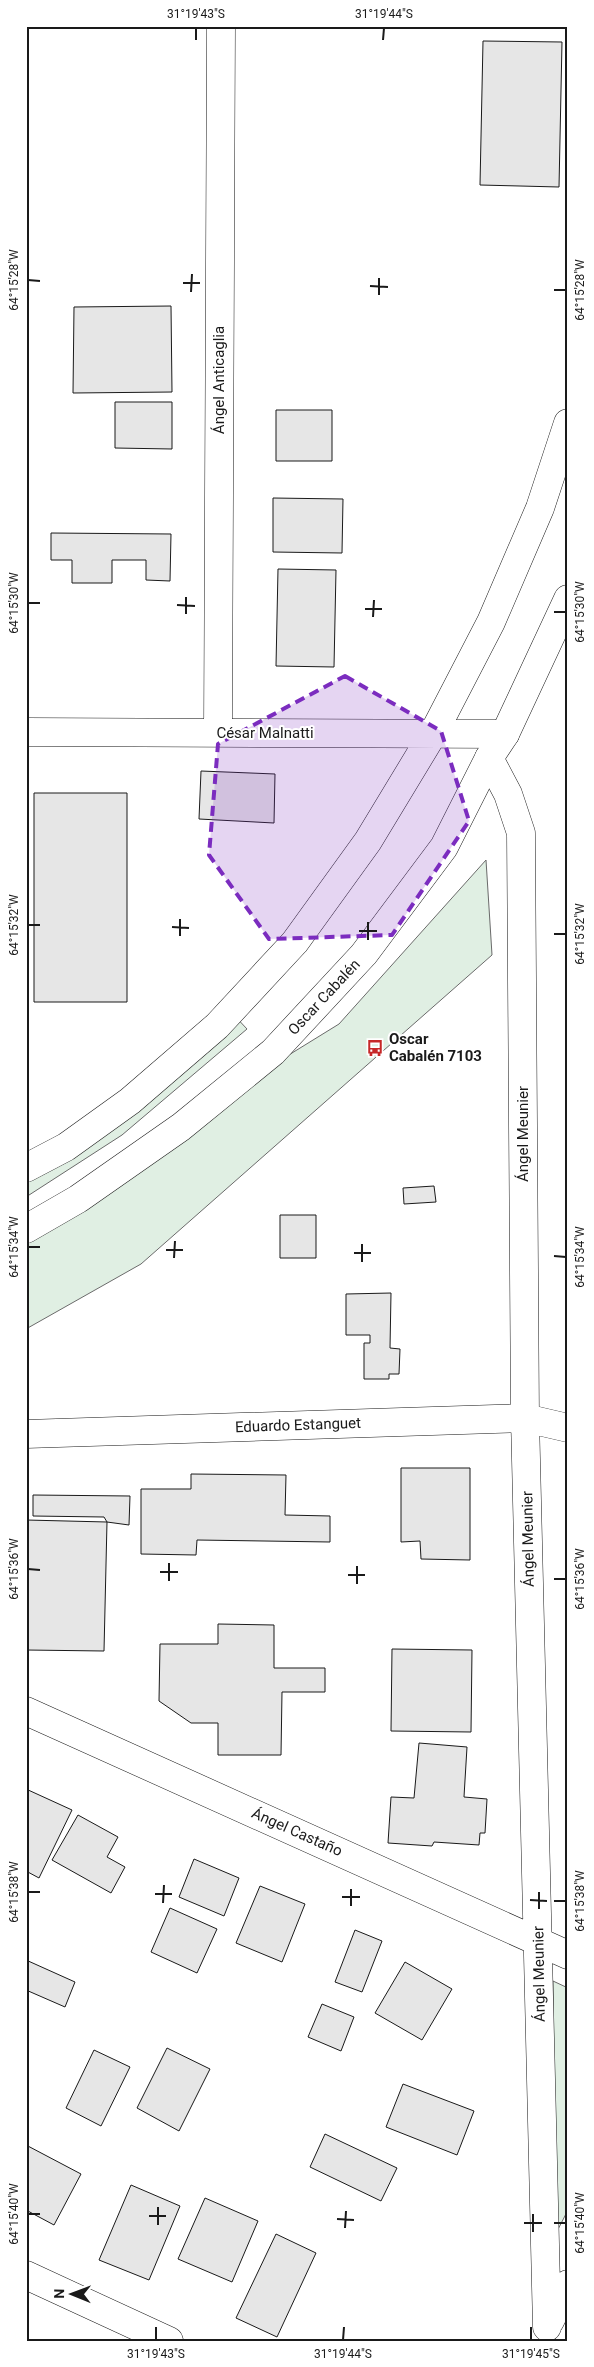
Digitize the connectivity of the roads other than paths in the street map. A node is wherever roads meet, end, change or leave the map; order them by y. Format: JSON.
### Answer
{"nodes":[{"id":1,"x":221,"y":26,"type":"edge"},
{"id":2,"x":568,"y":423,"type":"edge"},
{"id":3,"x":568,"y":599,"type":"edge"},
{"id":4,"x":26,"y":732,"type":"edge"},
{"id":5,"x":434,"y":732,"type":"junction"},
{"id":6,"x":218,"y":733,"type":"junction"},
{"id":7,"x":504,"y":734,"type":"junction"},
{"id":8,"x":489,"y":758,"type":"junction"},
{"id":9,"x":26,"y":1168,"type":"edge"},
{"id":10,"x":26,"y":1229,"type":"edge"},
{"id":11,"x":525,"y":1418,"type":"junction"},
{"id":12,"x":568,"y":1428,"type":"edge"},
{"id":13,"x":26,"y":1434,"type":"edge"},
{"id":14,"x":26,"y":1711,"type":"edge"},
{"id":15,"x":538,"y":1940,"type":"junction"},
{"id":16,"x":568,"y":1955,"type":"edge"},
{"id":17,"x":26,"y":2275,"type":"edge"},
{"id":18,"x":568,"y":2284,"type":"edge"},
{"id":19,"x":544,"y":2334,"type":"edge"},
{"id":20,"x":169,"y":2341,"type":"edge"}],
"edges":[{"from":1,"to":6,"type":"street","name":"Ángel Anticaglia"},
{"from":2,"to":5,"type":"street"},
{"from":3,"to":7,"type":"street","name":"Oscar Cabalén"},
{"from":4,"to":6,"type":"street","name":"César Malnatti"},
{"from":5,"to":6,"type":"street","name":"César Malnatti"},
{"from":5,"to":7,"type":"street","name":"César Malnatti"},
{"from":5,"to":9,"type":"street"},
{"from":7,"to":8,"type":"street","name":"Oscar Cabalén"},
{"from":8,"to":10,"type":"street","name":"Oscar Cabalén"},
{"from":8,"to":11,"type":"street","name":"Ángel Meunier"},
{"from":11,"to":12,"type":"street","name":"Eduardo Estanguet"},
{"from":11,"to":13,"type":"street","name":"Eduardo Estanguet"},
{"from":11,"to":15,"type":"street","name":"Ángel Meunier"},
{"from":14,"to":15,"type":"street","name":"Ángel Castaño"},
{"from":15,"to":16,"type":"street","name":"Ángel Castaño"},
{"from":15,"to":19,"type":"street","name":"Ángel Meunier"},
{"from":17,"to":20,"type":"street"},
{"from":18,"to":19,"type":"street"}]}
